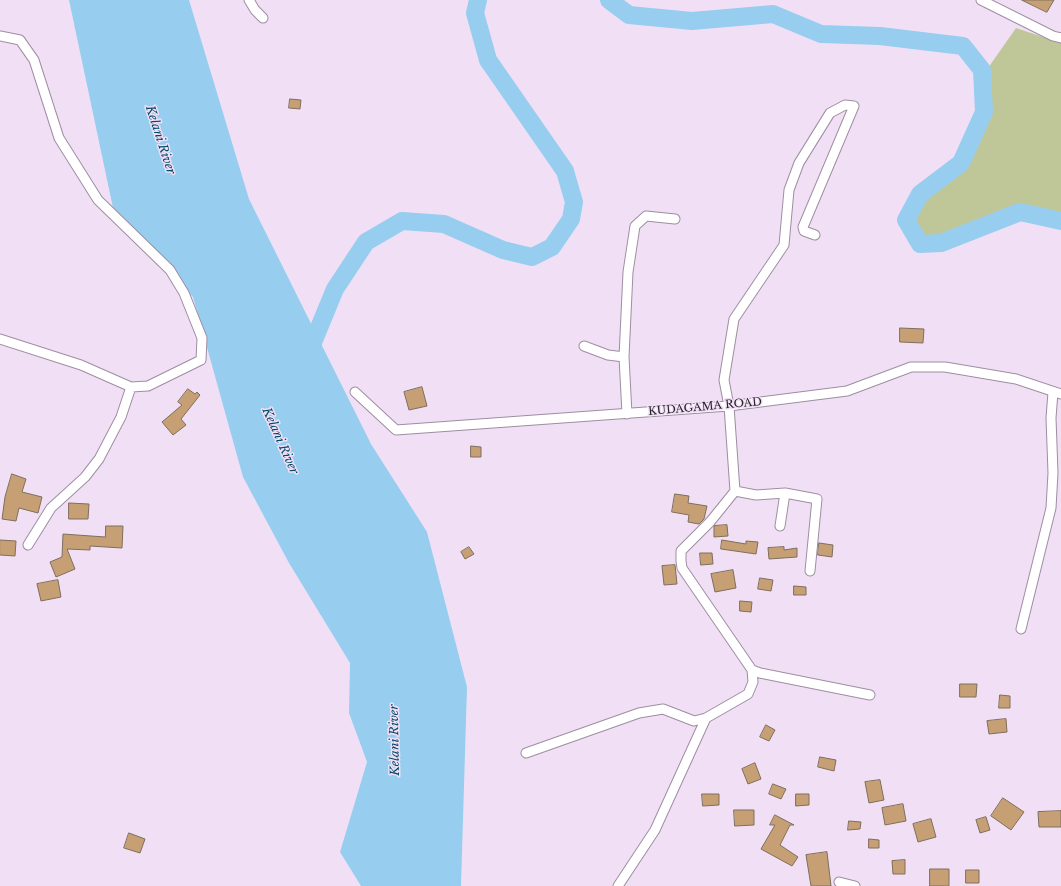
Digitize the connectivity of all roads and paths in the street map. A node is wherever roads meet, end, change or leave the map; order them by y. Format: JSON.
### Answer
{"nodes":[{"id":1,"x":249,"y":0,"type":"edge"},
{"id":2,"x":981,"y":0,"type":"edge"},
{"id":3,"x":264,"y":18,"type":"dead end"},
{"id":4,"x":0,"y":36,"type":"edge"},
{"id":5,"x":1061,"y":38,"type":"edge"},
{"id":6,"x":675,"y":219,"type":"dead end"},
{"id":7,"x":815,"y":235,"type":"dead end"},
{"id":8,"x":0,"y":339,"type":"edge"},
{"id":9,"x":584,"y":346,"type":"dead end"},
{"id":10,"x":624,"y":357,"type":"junction"},
{"id":11,"x":131,"y":387,"type":"junction"},
{"id":12,"x":355,"y":392,"type":"dead end"},
{"id":13,"x":1057,"y":393,"type":"edge"},
{"id":14,"x":729,"y":406,"type":"junction"},
{"id":15,"x":627,"y":414,"type":"junction"},
{"id":16,"x":735,"y":491,"type":"junction"},
{"id":17,"x":785,"y":493,"type":"junction"},
{"id":18,"x":780,"y":526,"type":"dead end"},
{"id":19,"x":28,"y":545,"type":"dead end"},
{"id":20,"x":810,"y":571,"type":"dead end"},
{"id":21,"x":1021,"y":630,"type":"dead end"},
{"id":22,"x":752,"y":670,"type":"junction"},
{"id":23,"x":870,"y":695,"type":"dead end"},
{"id":24,"x":706,"y":718,"type":"junction"},
{"id":25,"x":526,"y":753,"type":"dead end"},
{"id":26,"x":839,"y":882,"type":"dead end"},
{"id":27,"x":618,"y":886,"type":"edge"},
{"id":28,"x":855,"y":886,"type":"edge"}],
"edges":[{"from":1,"to":3,"type":"street"},
{"from":2,"to":5,"type":"street"},
{"from":4,"to":11,"type":"street"},
{"from":6,"to":10,"type":"street"},
{"from":7,"to":14,"type":"street"},
{"from":8,"to":11,"type":"street"},
{"from":9,"to":10,"type":"street"},
{"from":10,"to":15,"type":"street"},
{"from":11,"to":19,"type":"street"},
{"from":12,"to":15,"type":"street","name":"KUDAGAMA ROAD"},
{"from":13,"to":14,"type":"street","name":"KUDAGAMA ROAD"},
{"from":13,"to":21,"type":"street"},
{"from":14,"to":15,"type":"street","name":"KUDAGAMA ROAD"},
{"from":14,"to":16,"type":"street"},
{"from":16,"to":17,"type":"street"},
{"from":16,"to":22,"type":"street"},
{"from":17,"to":18,"type":"street"},
{"from":17,"to":20,"type":"street"},
{"from":22,"to":23,"type":"street"},
{"from":22,"to":24,"type":"street"},
{"from":24,"to":25,"type":"street"},
{"from":24,"to":27,"type":"street"},
{"from":26,"to":28,"type":"street"}]}
